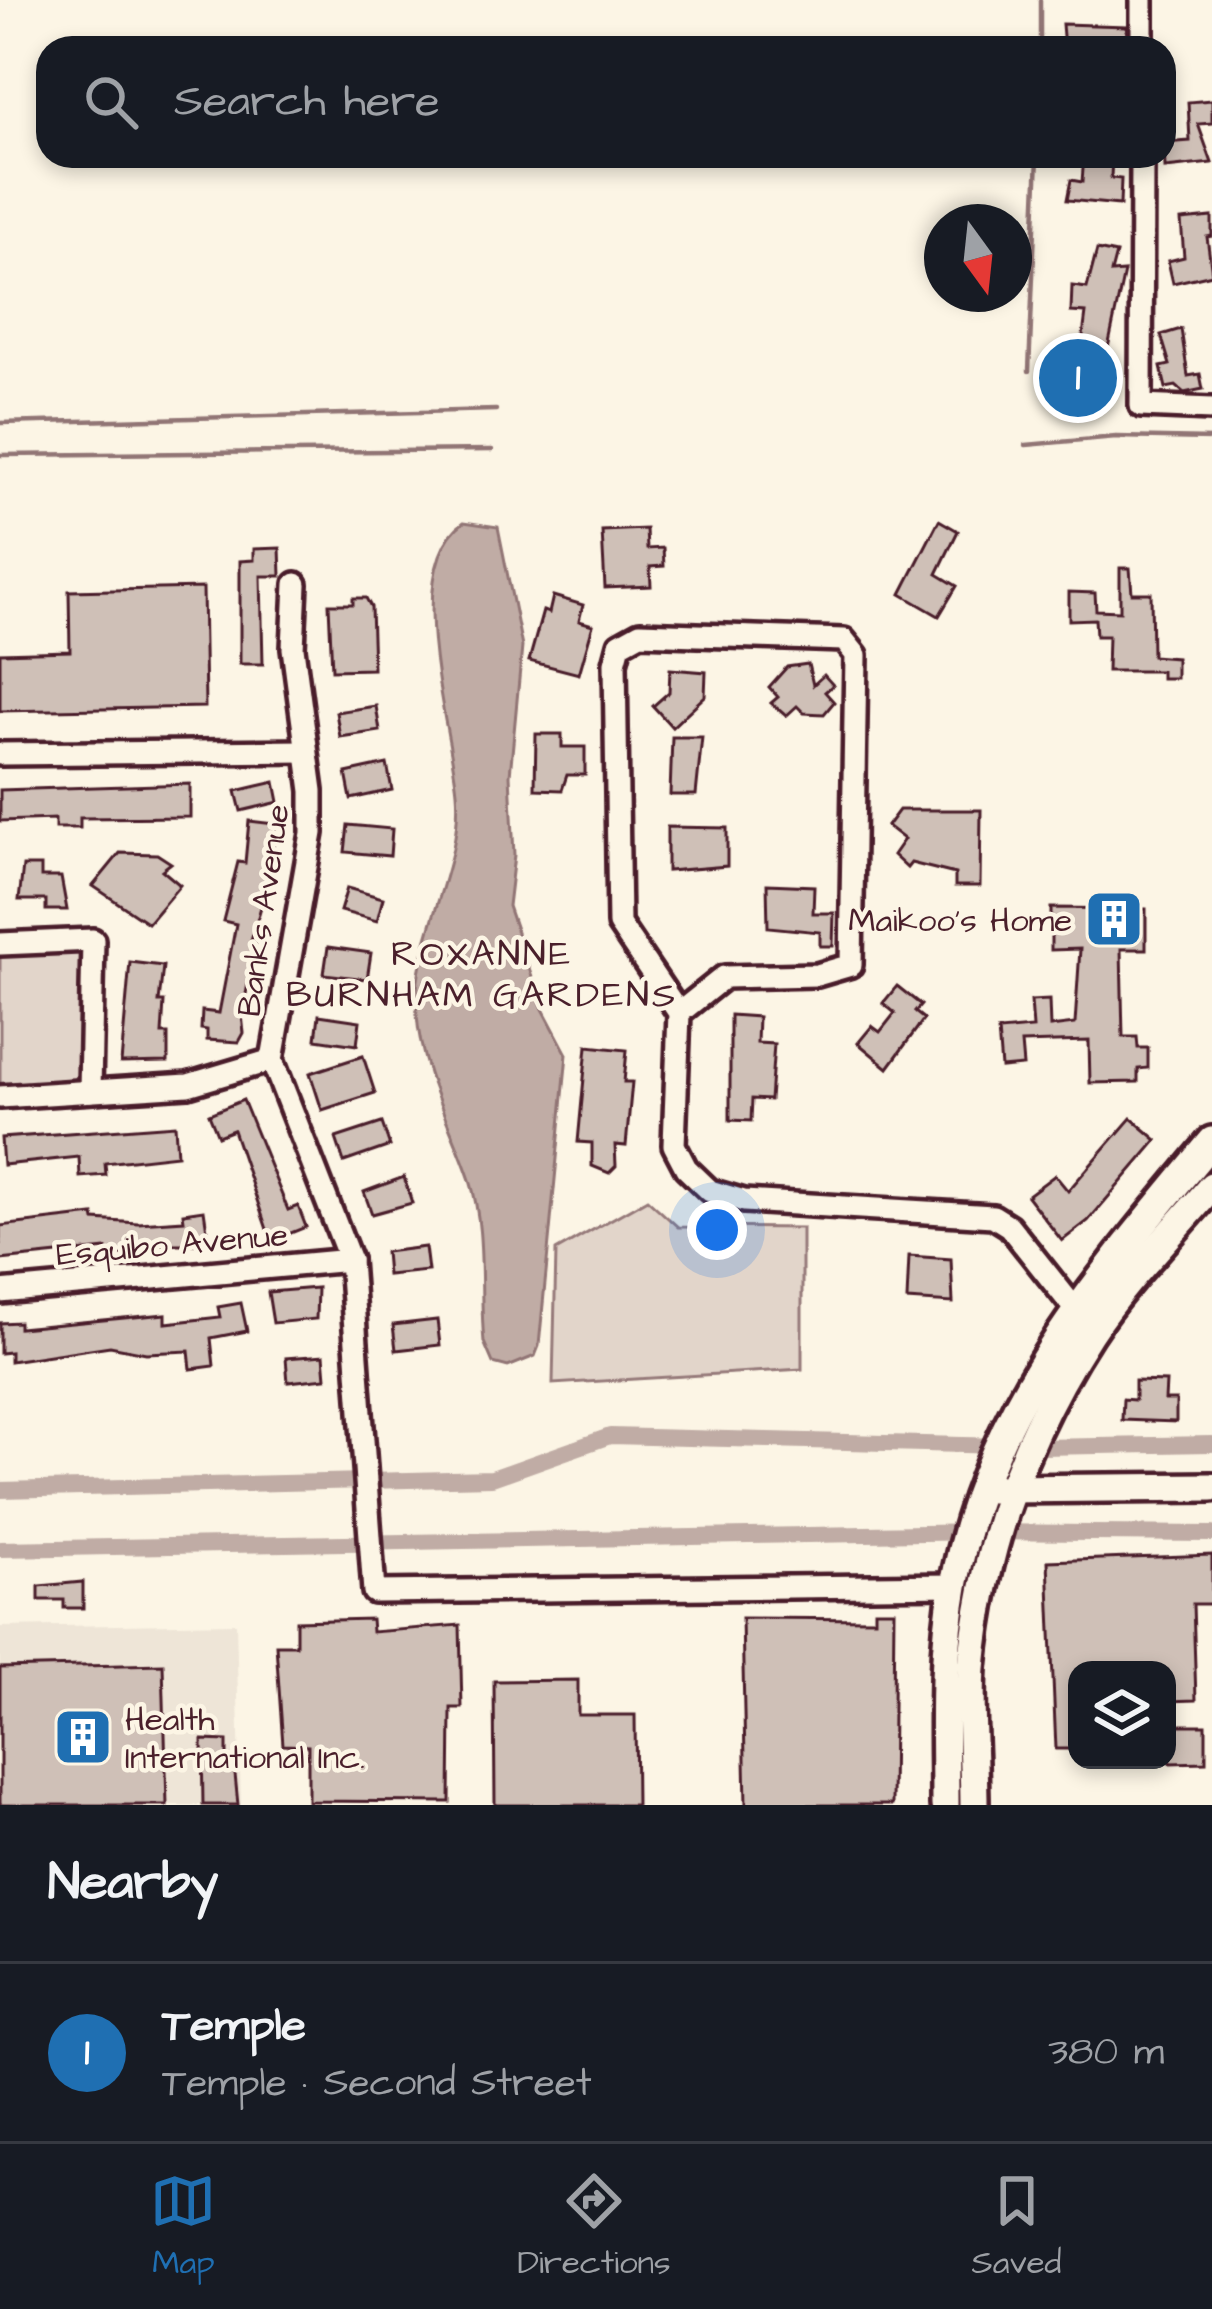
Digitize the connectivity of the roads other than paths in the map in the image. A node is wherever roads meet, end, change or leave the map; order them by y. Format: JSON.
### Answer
{"nodes":[{"id":1,"x":1142,"y":0,"type":"edge"},
{"id":2,"x":1142,"y":36,"type":"edge"},
{"id":3,"x":1142,"y":168,"type":"edge"},
{"id":4,"x":1212,"y":410,"type":"edge"},
{"id":5,"x":296,"y":584,"type":"dead end"},
{"id":6,"x":305,"y":751,"type":"junction"},
{"id":7,"x":0,"y":754,"type":"edge"},
{"id":8,"x":0,"y":944,"type":"edge"},
{"id":9,"x":680,"y":1013,"type":"junction"},
{"id":10,"x":272,"y":1060,"type":"junction"},
{"id":11,"x":90,"y":1091,"type":"junction"},
{"id":12,"x":0,"y":1097,"type":"edge"},
{"id":13,"x":1212,"y":1141,"type":"edge"},
{"id":14,"x":1212,"y":1186,"type":"edge"},
{"id":15,"x":350,"y":1260,"type":"junction"},
{"id":16,"x":0,"y":1292,"type":"edge"},
{"id":17,"x":1074,"y":1308,"type":"junction"},
{"id":18,"x":1212,"y":1487,"type":"edge"},
{"id":19,"x":980,"y":1488,"type":"junction"},
{"id":20,"x":1009,"y":1490,"type":"junction"},
{"id":21,"x":954,"y":1585,"type":"junction"},
{"id":22,"x":945,"y":1805,"type":"edge"},
{"id":23,"x":974,"y":1805,"type":"edge"}],
"edges":[{"from":1,"to":2,"type":"street"},
{"from":3,"to":4,"type":"street"},
{"from":5,"to":6,"type":"street","name":"Banks Avenue"},
{"from":6,"to":7,"type":"street"},
{"from":6,"to":10,"type":"street","name":"Banks Avenue"},
{"from":8,"to":11,"type":"street"},
{"from":9,"to":9,"type":"street"},
{"from":9,"to":17,"type":"street"},
{"from":10,"to":11,"type":"street"},
{"from":10,"to":15,"type":"street","name":"Banks Avenue"},
{"from":11,"to":12,"type":"street"},
{"from":13,"to":17,"type":"main road"},
{"from":14,"to":20,"type":"main road"},
{"from":15,"to":16,"type":"street","name":"Esquibo Avenue"},
{"from":15,"to":21,"type":"street","name":"Banks Avenue"},
{"from":17,"to":19,"type":"main road"},
{"from":18,"to":20,"type":"main road"},
{"from":19,"to":20,"type":"main road"},
{"from":19,"to":21,"type":"main road"},
{"from":20,"to":23,"type":"main road"},
{"from":21,"to":22,"type":"main road"}]}
